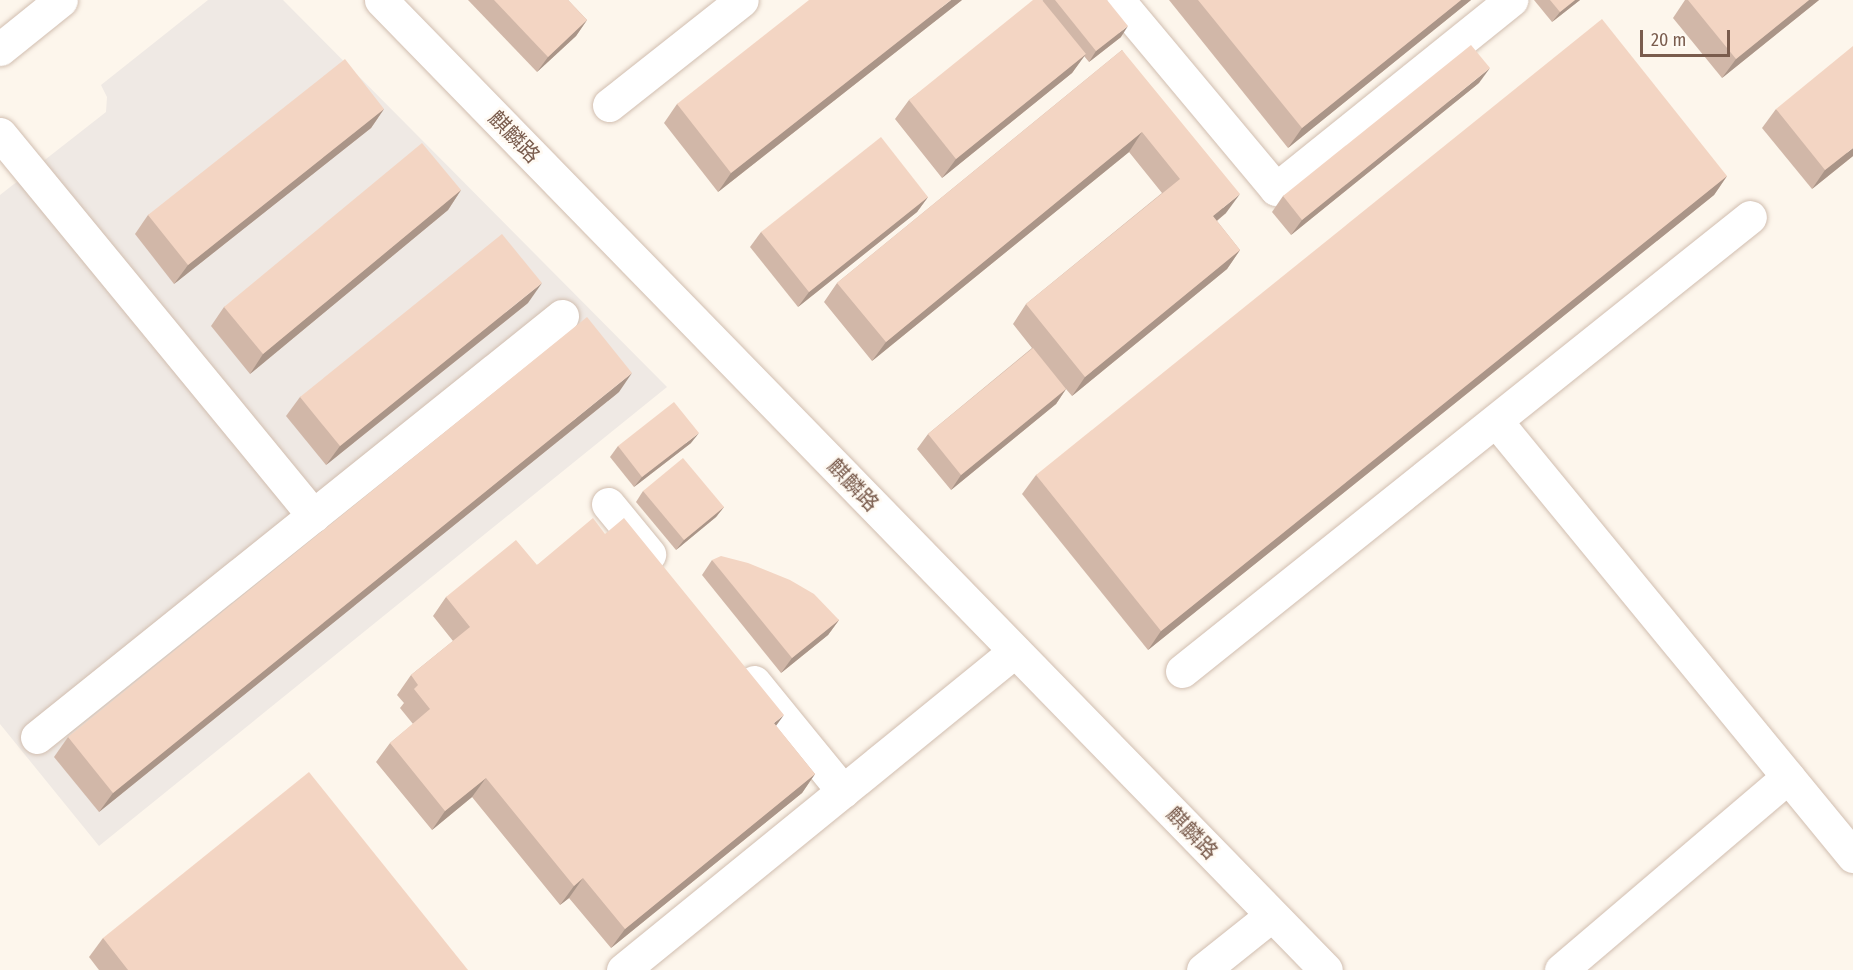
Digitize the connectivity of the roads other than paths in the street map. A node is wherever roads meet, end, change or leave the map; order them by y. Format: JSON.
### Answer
{"nodes":[{"id":1,"x":61,"y":0,"type":"edge"},
{"id":2,"x":381,"y":0,"type":"edge"},
{"id":3,"x":742,"y":0,"type":"edge"},
{"id":4,"x":1118,"y":0,"type":"edge"},
{"id":5,"x":1511,"y":0,"type":"edge"},
{"id":6,"x":0,"y":49,"type":"edge"},
{"id":7,"x":609,"y":105,"type":"dead end"},
{"id":8,"x":0,"y":134,"type":"edge"},
{"id":9,"x":1750,"y":217,"type":"dead end"},
{"id":10,"x":562,"y":316,"type":"dead end"},
{"id":11,"x":1496,"y":421,"type":"junction"},
{"id":12,"x":608,"y":504,"type":"dead end"},
{"id":13,"x":314,"y":516,"type":"junction"},
{"id":14,"x":669,"y":578,"type":"edge"},
{"id":15,"x":1015,"y":651,"type":"junction"},
{"id":16,"x":737,"y":662,"type":"edge"},
{"id":17,"x":1182,"y":671,"type":"dead end"},
{"id":18,"x":37,"y":737,"type":"dead end"},
{"id":19,"x":1788,"y":777,"type":"junction"},
{"id":20,"x":843,"y":791,"type":"junction"},
{"id":21,"x":1853,"y":856,"type":"edge"},
{"id":22,"x":1272,"y":915,"type":"junction"},
{"id":23,"x":623,"y":970,"type":"edge"},
{"id":24,"x":1203,"y":970,"type":"edge"},
{"id":25,"x":1326,"y":970,"type":"edge"},
{"id":26,"x":1561,"y":970,"type":"edge"}],
"edges":[{"from":1,"to":6,"type":"street"},
{"from":2,"to":15,"type":"street","name":"麒麟路"},
{"from":3,"to":7,"type":"street"},
{"from":4,"to":5,"type":"street"},
{"from":8,"to":13,"type":"street"},
{"from":9,"to":11,"type":"street"},
{"from":10,"to":13,"type":"street"},
{"from":11,"to":17,"type":"street"},
{"from":11,"to":19,"type":"street"},
{"from":12,"to":14,"type":"street"},
{"from":13,"to":18,"type":"street"},
{"from":15,"to":20,"type":"street"},
{"from":15,"to":22,"type":"street","name":"麒麟路"},
{"from":16,"to":20,"type":"street"},
{"from":19,"to":21,"type":"street"},
{"from":19,"to":26,"type":"street"},
{"from":20,"to":23,"type":"street"},
{"from":22,"to":24,"type":"street"},
{"from":22,"to":25,"type":"street","name":"麒麟路"}]}
